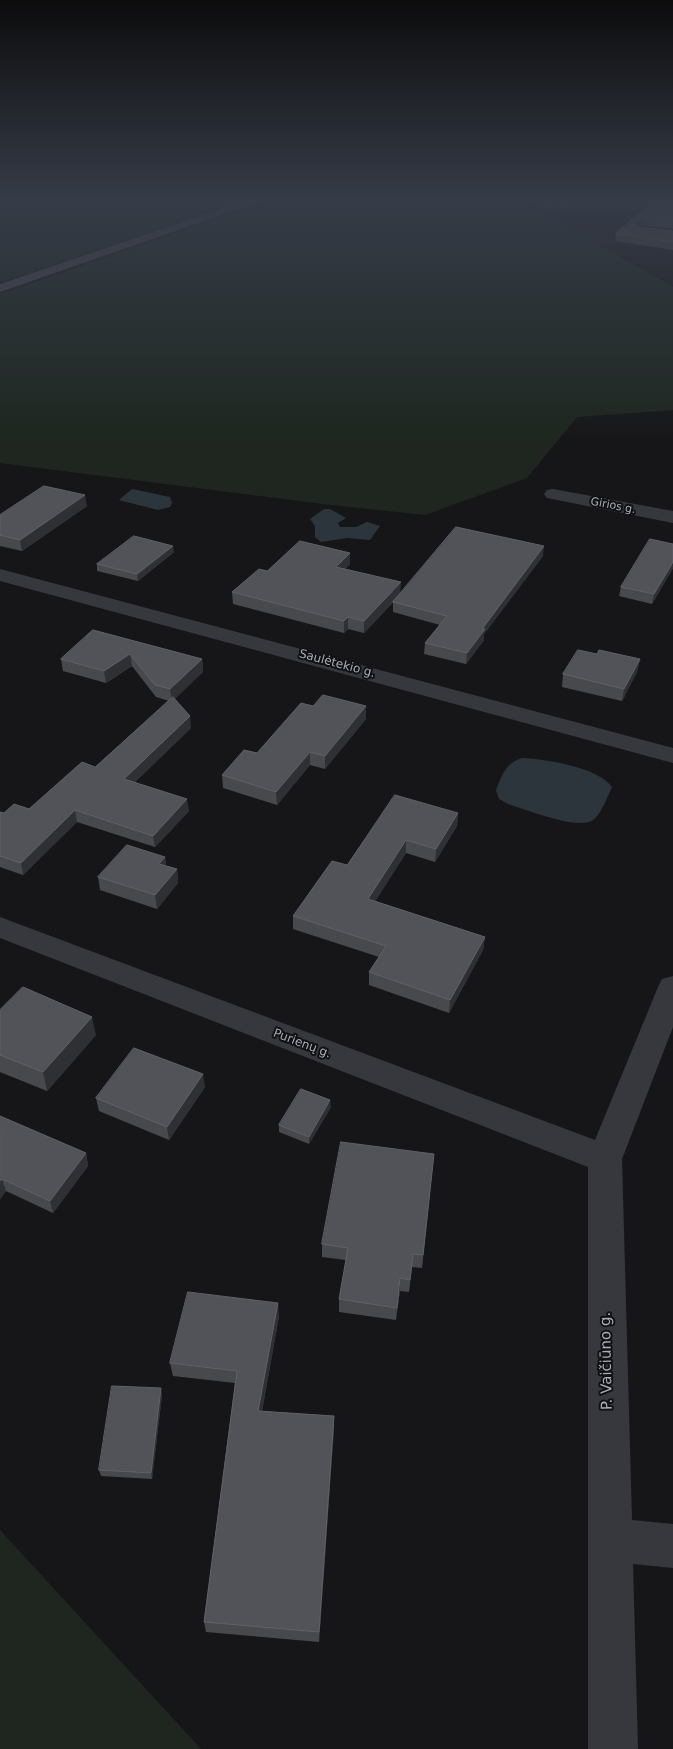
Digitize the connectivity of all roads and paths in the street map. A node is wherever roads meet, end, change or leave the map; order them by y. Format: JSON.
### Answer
{"nodes":[{"id":1,"x":22,"y":281,"type":"edge"},
{"id":2,"x":0,"y":288,"type":"edge"},
{"id":3,"x":553,"y":494,"type":"dead end"},
{"id":4,"x":673,"y":517,"type":"edge"},
{"id":5,"x":0,"y":575,"type":"edge"},
{"id":6,"x":673,"y":756,"type":"edge"},
{"id":7,"x":0,"y":927,"type":"edge"},
{"id":8,"x":673,"y":987,"type":"edge"},
{"id":9,"x":605,"y":1159,"type":"junction"},
{"id":10,"x":609,"y":1540,"type":"junction"},
{"id":11,"x":673,"y":1546,"type":"edge"},
{"id":12,"x":613,"y":1749,"type":"edge"}],
"edges":[{"from":1,"to":2,"type":"main road"},
{"from":3,"to":4,"type":"street","name":"Girios g."},
{"from":5,"to":6,"type":"street","name":"Saulėtekio g."},
{"from":7,"to":9,"type":"street","name":"Purienų g."},
{"from":8,"to":9,"type":"street","name":"P. Vaičiūno g."},
{"from":9,"to":10,"type":"street","name":"P. Vaičiūno g."},
{"from":10,"to":11,"type":"street"},
{"from":10,"to":12,"type":"street","name":"P. Vaičiūno g."}]}
